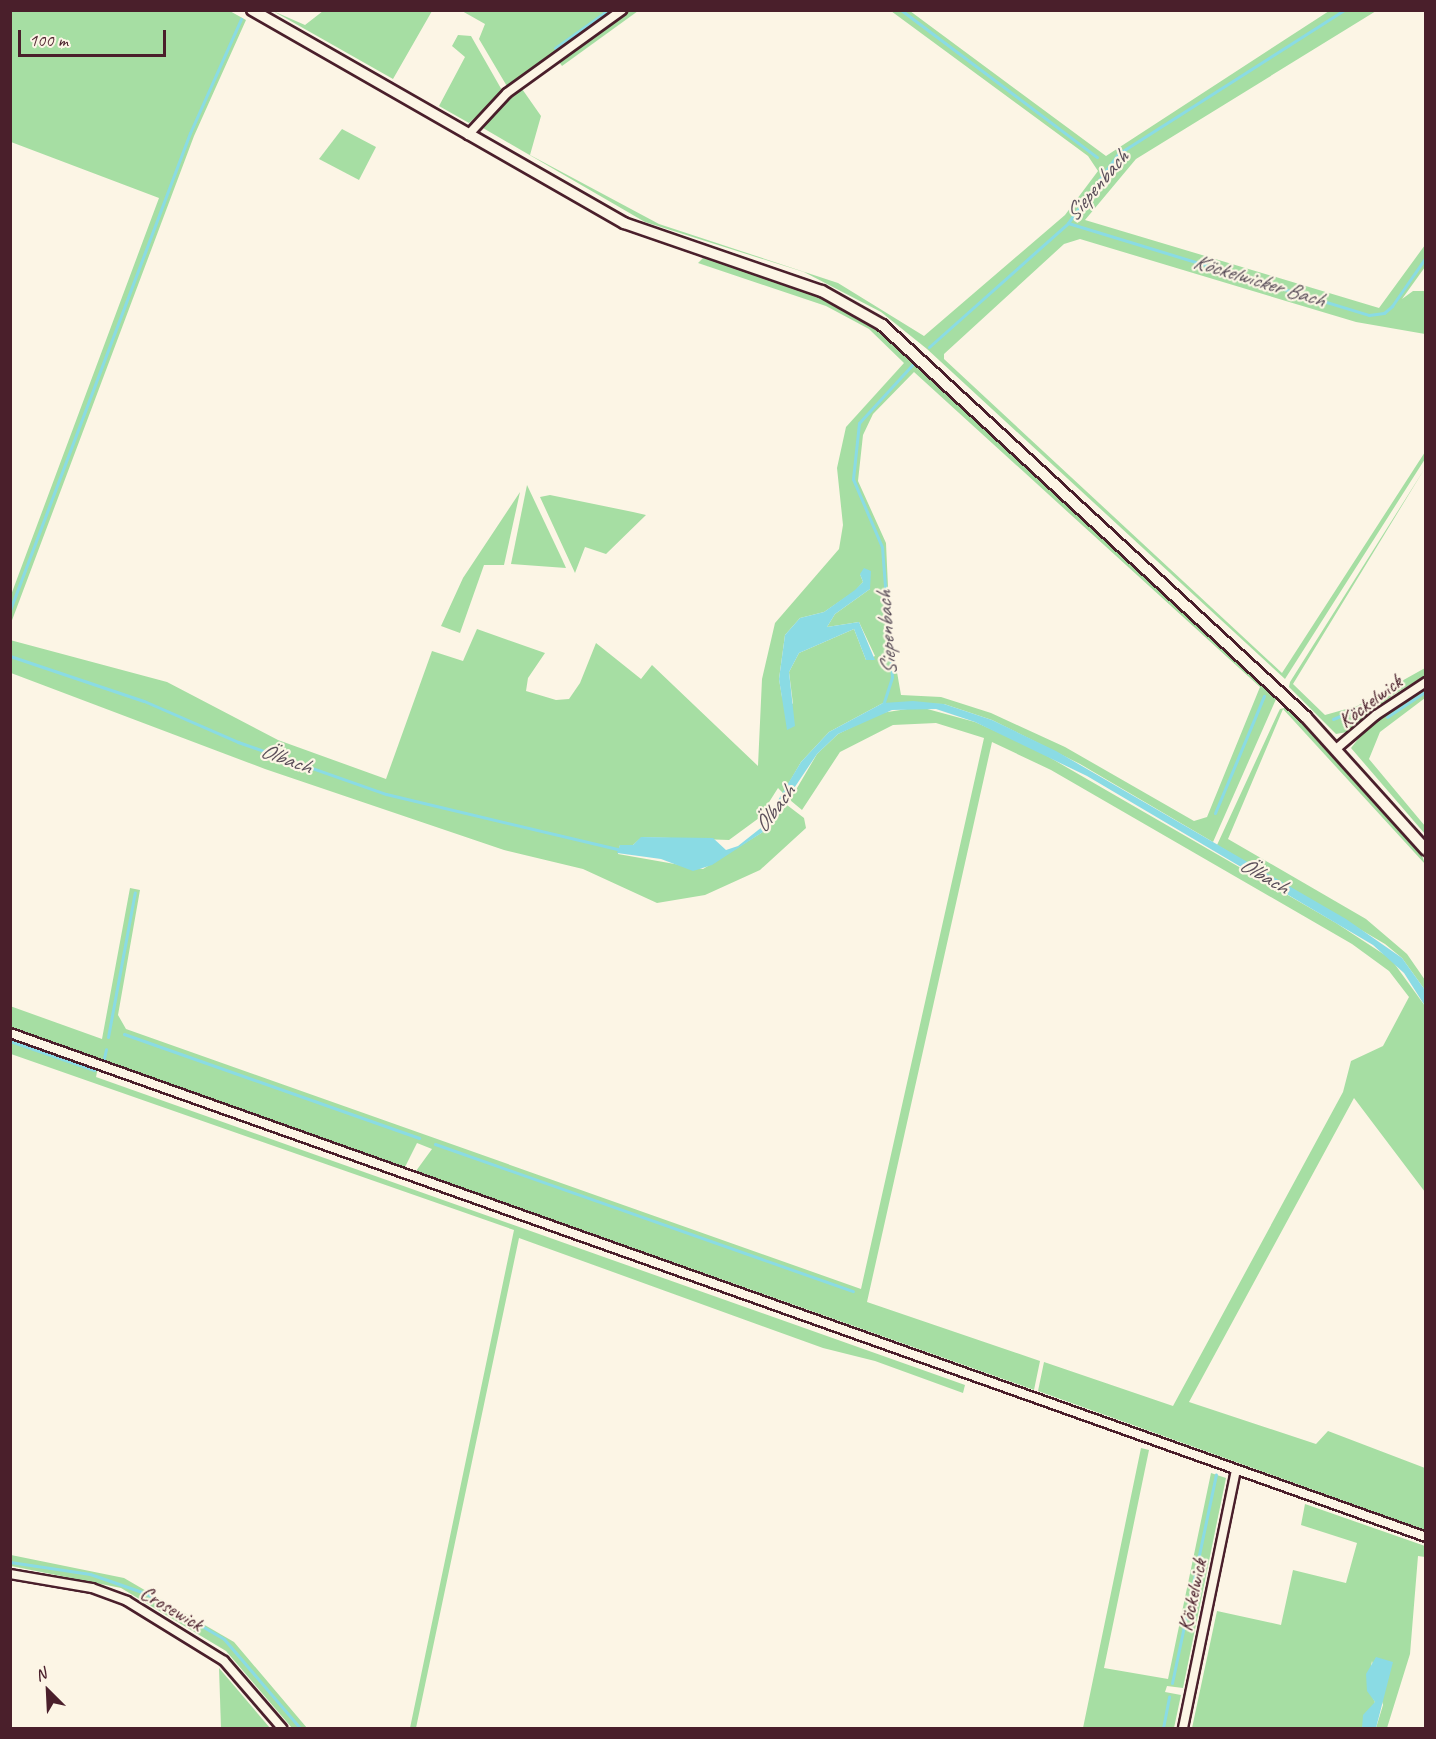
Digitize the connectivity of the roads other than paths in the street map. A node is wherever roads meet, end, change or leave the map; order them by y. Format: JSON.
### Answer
{"nodes":[{"id":1,"x":252,"y":10,"type":"edge"},
{"id":2,"x":622,"y":10,"type":"edge"},
{"id":3,"x":468,"y":135,"type":"junction"},
{"id":4,"x":1425,"y":682,"type":"edge"},
{"id":5,"x":1336,"y":749,"type":"junction"},
{"id":6,"x":1425,"y":850,"type":"edge"},
{"id":7,"x":10,"y":1033,"type":"edge"},
{"id":8,"x":1236,"y":1470,"type":"junction"},
{"id":9,"x":1425,"y":1537,"type":"edge"},
{"id":10,"x":10,"y":1574,"type":"edge"},
{"id":11,"x":282,"y":1728,"type":"edge"},
{"id":12,"x":1183,"y":1728,"type":"edge"}],
"edges":[{"from":1,"to":3,"type":"main road"},
{"from":2,"to":3,"type":"street"},
{"from":3,"to":5,"type":"main road"},
{"from":4,"to":5,"type":"street","name":"Köckelwick"},
{"from":5,"to":6,"type":"main road"},
{"from":7,"to":8,"type":"street"},
{"from":8,"to":9,"type":"street"},
{"from":8,"to":12,"type":"street","name":"Köckelwick"},
{"from":10,"to":11,"type":"street","name":"Crosewick"}]}
